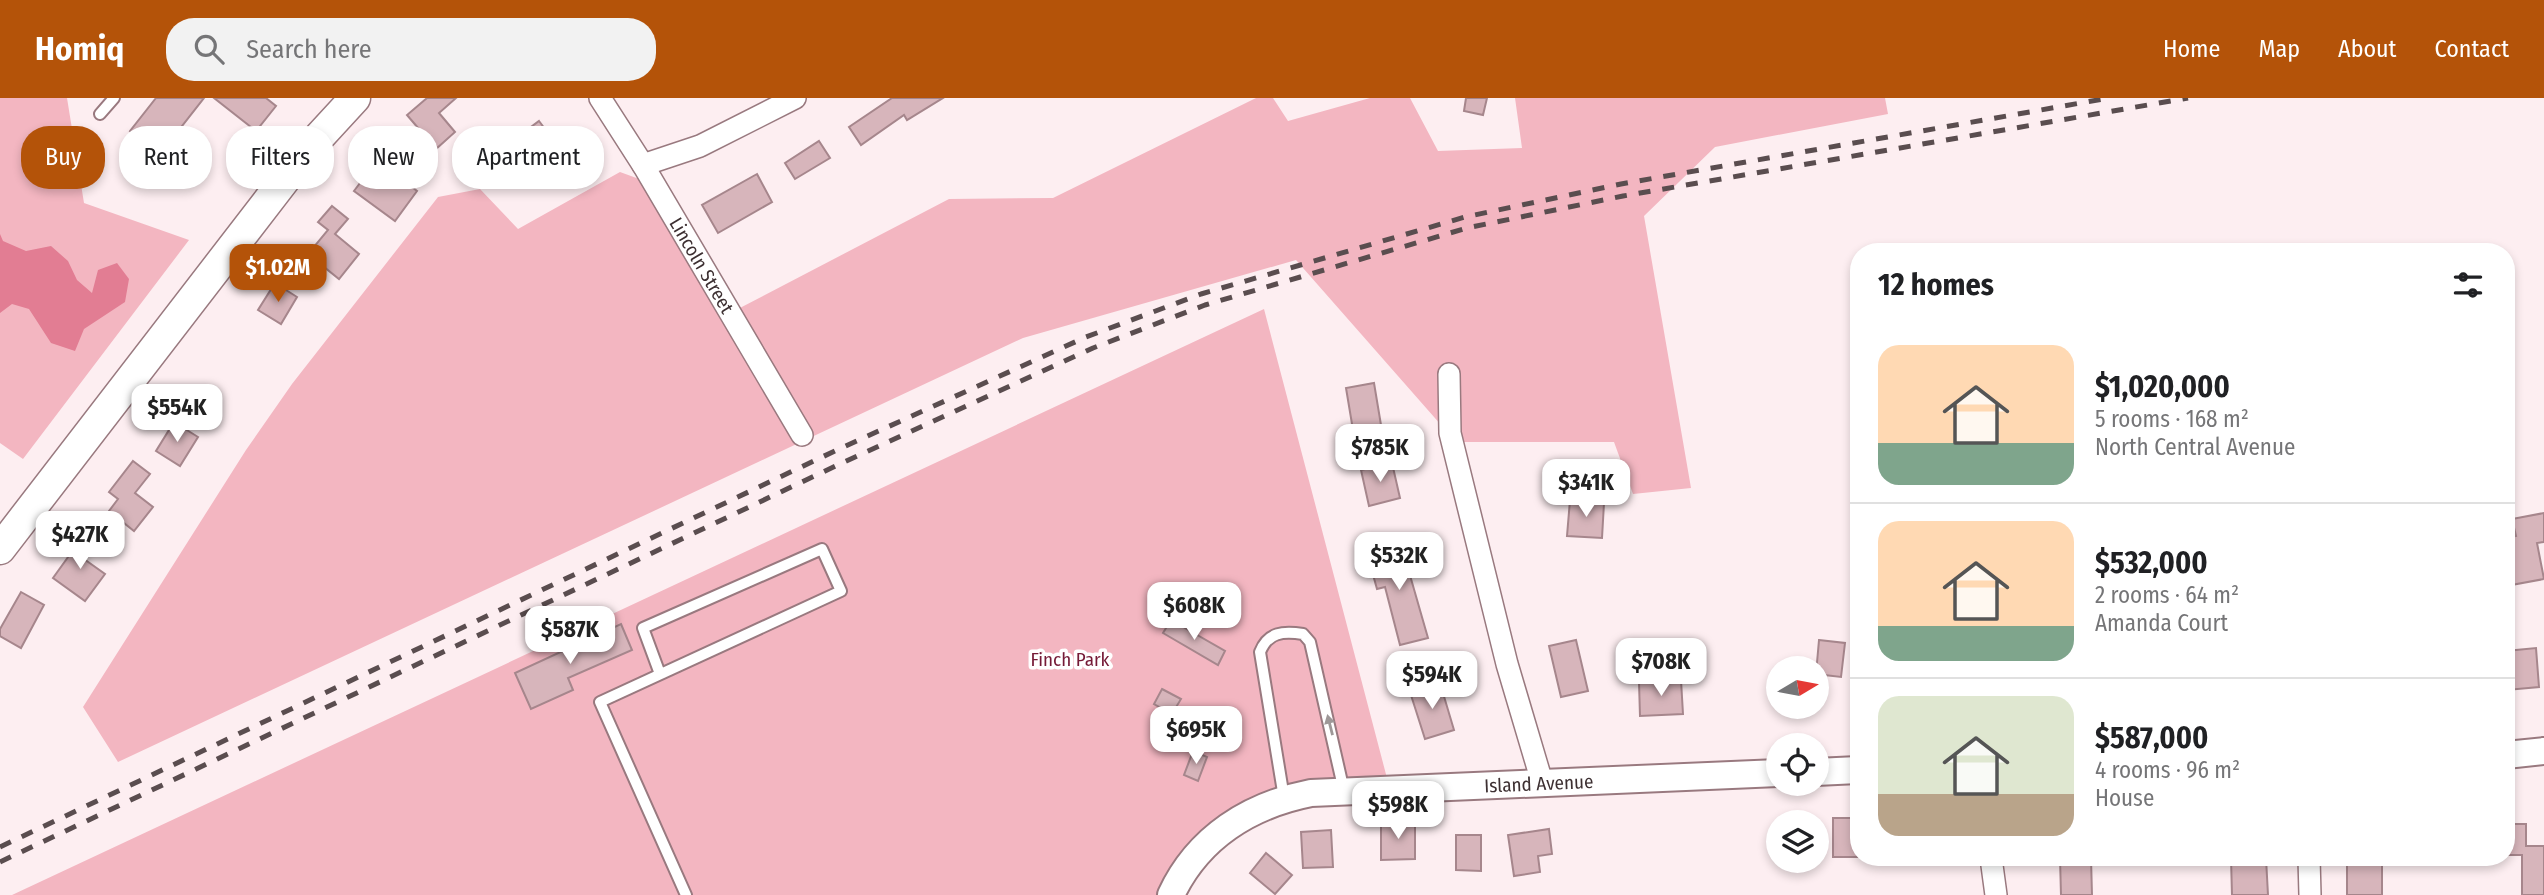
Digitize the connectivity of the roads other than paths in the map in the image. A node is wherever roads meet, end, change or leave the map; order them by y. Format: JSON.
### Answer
{"nodes":[{"id":1,"x":114,"y":98,"type":"edge"},
{"id":2,"x":600,"y":98,"type":"edge"},
{"id":3,"x":795,"y":98,"type":"edge"},
{"id":4,"x":346,"y":102,"type":"edge"},
{"id":5,"x":100,"y":114,"type":"dead end"},
{"id":6,"x":643,"y":165,"type":"junction"},
{"id":7,"x":1449,"y":374,"type":"dead end"},
{"id":8,"x":803,"y":435,"type":"dead end"},
{"id":9,"x":0,"y":550,"type":"edge"},
{"id":10,"x":660,"y":674,"type":"junction"},
{"id":11,"x":2544,"y":751,"type":"edge"},
{"id":12,"x":2515,"y":754,"type":"edge"},
{"id":13,"x":1850,"y":770,"type":"edge"},
{"id":14,"x":1829,"y":771,"type":"edge"},
{"id":15,"x":1766,"y":773,"type":"edge"},
{"id":16,"x":1542,"y":782,"type":"junction"},
{"id":17,"x":1344,"y":792,"type":"junction"},
{"id":18,"x":1284,"y":799,"type":"junction"},
{"id":19,"x":1992,"y":866,"type":"edge"},
{"id":20,"x":2309,"y":866,"type":"edge"},
{"id":21,"x":686,"y":895,"type":"edge"},
{"id":22,"x":1171,"y":895,"type":"edge"},
{"id":23,"x":1996,"y":895,"type":"edge"},
{"id":24,"x":2310,"y":895,"type":"edge"}],
"edges":[{"from":1,"to":5,"type":"lane"},
{"from":2,"to":6,"type":"street","name":"Lincoln Street"},
{"from":3,"to":6,"type":"street"},
{"from":4,"to":9,"type":"main road"},
{"from":6,"to":8,"type":"street","name":"Lincoln Street"},
{"from":7,"to":16,"type":"street"},
{"from":10,"to":10,"type":"lane"},
{"from":10,"to":21,"type":"lane"},
{"from":11,"to":12,"type":"street"},
{"from":13,"to":14,"type":"street"},
{"from":15,"to":16,"type":"street","name":"Island Avenue"},
{"from":16,"to":17,"type":"street","name":"Island Avenue"},
{"from":17,"to":18,"type":"street","name":"Island Avenue"},
{"from":17,"to":18,"type":"lane","one_way":true},
{"from":18,"to":22,"type":"street","name":"Island Avenue"},
{"from":19,"to":23,"type":"street"},
{"from":20,"to":24,"type":"street"}]}
